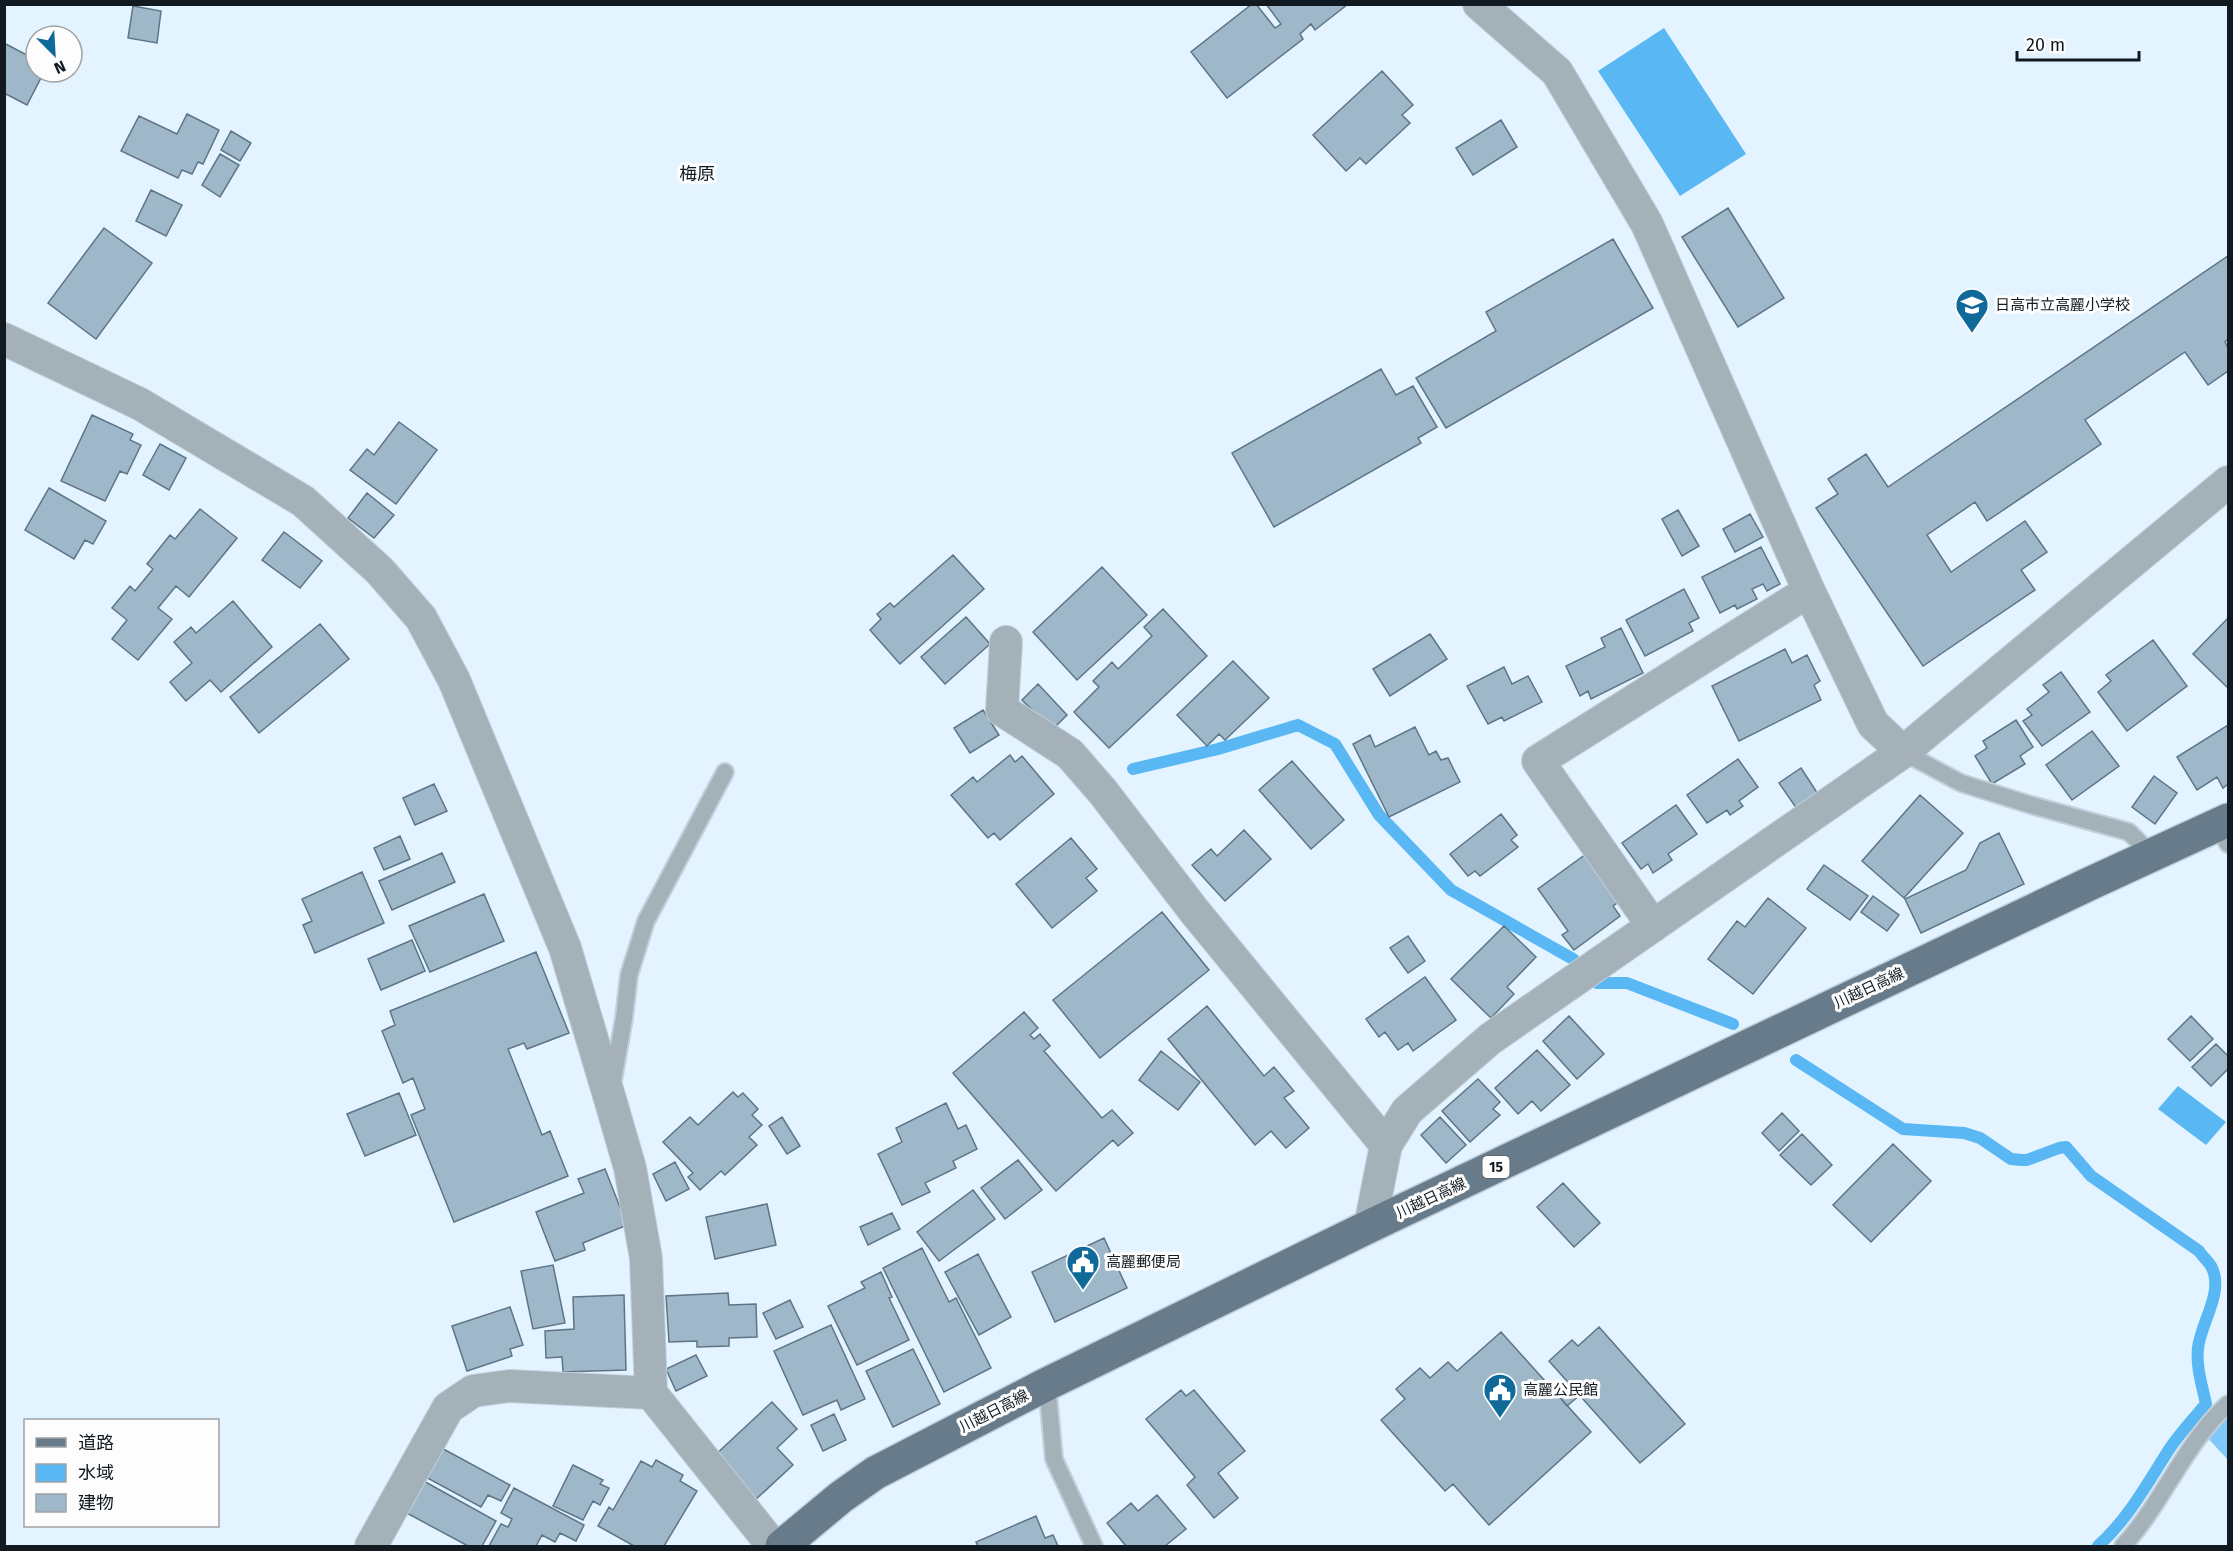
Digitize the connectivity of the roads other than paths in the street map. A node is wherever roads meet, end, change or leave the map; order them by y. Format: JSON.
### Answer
{"nodes":[{"id":1,"x":1479,"y":4,"type":"edge"},
{"id":2,"x":4,"y":339,"type":"edge"},
{"id":3,"x":2229,"y":482,"type":"edge"},
{"id":4,"x":1809,"y":591,"type":"junction"},
{"id":5,"x":1006,"y":642,"type":"dead end"},
{"id":6,"x":1904,"y":752,"type":"junction"},
{"id":7,"x":725,"y":772,"type":"dead end"},
{"id":8,"x":2225,"y":830,"type":"edge"},
{"id":9,"x":2152,"y":855,"type":"junction"},
{"id":10,"x":1653,"y":926,"type":"junction"},
{"id":11,"x":610,"y":1099,"type":"junction"},
{"id":12,"x":1386,"y":1145,"type":"junction"},
{"id":13,"x":1370,"y":1226,"type":"junction"},
{"id":14,"x":1047,"y":1384,"type":"junction"},
{"id":15,"x":651,"y":1393,"type":"junction"},
{"id":16,"x":2229,"y":1404,"type":"edge"},
{"id":17,"x":371,"y":1546,"type":"edge"},
{"id":18,"x":773,"y":1546,"type":"edge"},
{"id":19,"x":782,"y":1546,"type":"edge"},
{"id":20,"x":1094,"y":1546,"type":"edge"},
{"id":21,"x":2123,"y":1546,"type":"edge"}],
"edges":[{"from":1,"to":4,"type":"street"},
{"from":2,"to":11,"type":"street"},
{"from":3,"to":6,"type":"street"},
{"from":4,"to":6,"type":"street"},
{"from":4,"to":10,"type":"street"},
{"from":5,"to":12,"type":"street"},
{"from":6,"to":9,"type":"lane"},
{"from":6,"to":10,"type":"street"},
{"from":7,"to":11,"type":"lane"},
{"from":8,"to":9,"type":"main road","name":"川越日高線","number":"15"},
{"from":9,"to":13,"type":"main road","name":"川越日高線","number":"15"},
{"from":10,"to":12,"type":"street"},
{"from":11,"to":15,"type":"street"},
{"from":12,"to":13,"type":"street"},
{"from":13,"to":14,"type":"main road","name":"川越日高線","number":"15"},
{"from":14,"to":19,"type":"main road","name":"川越日高線","number":"15"},
{"from":14,"to":20,"type":"lane"},
{"from":15,"to":17,"type":"street"},
{"from":15,"to":18,"type":"street"},
{"from":16,"to":21,"type":"lane"}]}
